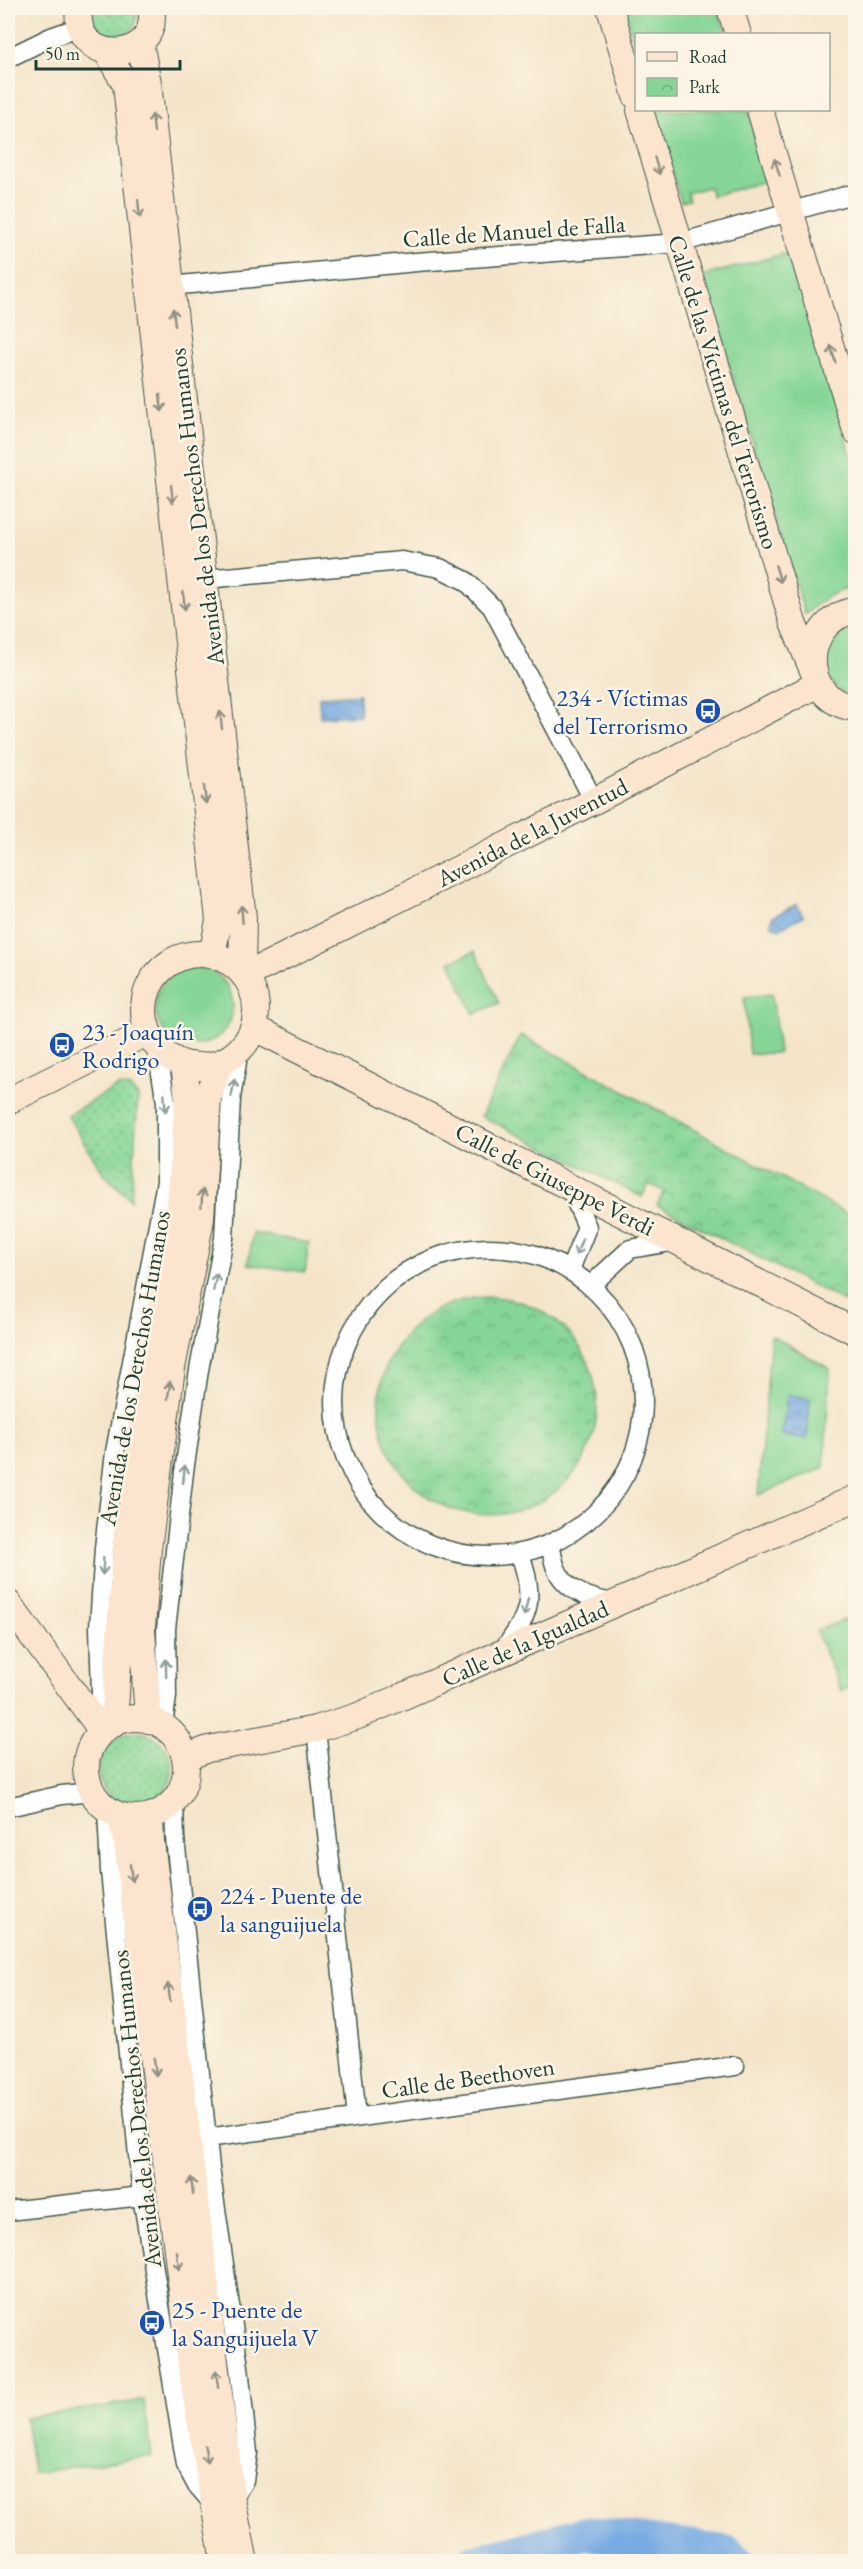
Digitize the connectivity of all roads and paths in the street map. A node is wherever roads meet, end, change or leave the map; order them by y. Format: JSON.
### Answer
{"nodes":[{"id":1,"x":151,"y":8,"type":"edge"},
{"id":2,"x":610,"y":8,"type":"edge"},
{"id":3,"x":730,"y":8,"type":"edge"},
{"id":4,"x":79,"y":17,"type":"edge"},
{"id":5,"x":738,"y":33,"type":"edge"},
{"id":6,"x":140,"y":43,"type":"junction"},
{"id":7,"x":106,"y":51,"type":"junction"},
{"id":8,"x":8,"y":58,"type":"edge"},
{"id":9,"x":635,"y":93,"type":"edge"},
{"id":10,"x":640,"y":111,"type":"edge"},
{"id":11,"x":760,"y":111,"type":"edge"},
{"id":12,"x":855,"y":193,"type":"edge"},
{"id":13,"x":791,"y":212,"type":"junction"},
{"id":14,"x":680,"y":243,"type":"junction"},
{"id":15,"x":170,"y":286,"type":"junction"},
{"id":16,"x":855,"y":430,"type":"edge"},
{"id":17,"x":205,"y":579,"type":"junction"},
{"id":18,"x":855,"y":610,"type":"edge"},
{"id":19,"x":816,"y":678,"type":"junction"},
{"id":20,"x":855,"y":708,"type":"edge"},
{"id":21,"x":594,"y":801,"type":"junction"},
{"id":22,"x":212,"y":955,"type":"junction"},
{"id":23,"x":243,"y":974,"type":"junction"},
{"id":24,"x":253,"y":1028,"type":"junction"},
{"id":25,"x":152,"y":1039,"type":"junction"},
{"id":26,"x":230,"y":1056,"type":"junction"},
{"id":27,"x":184,"y":1064,"type":"junction"},
{"id":28,"x":8,"y":1101,"type":"edge"},
{"id":29,"x":569,"y":1186,"type":"junction"},
{"id":30,"x":677,"y":1241,"type":"junction"},
{"id":31,"x":570,"y":1270,"type":"junction"},
{"id":32,"x":591,"y":1285,"type":"junction"},
{"id":33,"x":855,"y":1332,"type":"edge"},
{"id":34,"x":855,"y":1498,"type":"edge"},
{"id":35,"x":550,"y":1544,"type":"junction"},
{"id":36,"x":520,"y":1554,"type":"junction"},
{"id":37,"x":8,"y":1603,"type":"edge"},
{"id":38,"x":615,"y":1603,"type":"junction"},
{"id":39,"x":500,"y":1654,"type":"junction"},
{"id":40,"x":156,"y":1723,"type":"junction"},
{"id":41,"x":108,"y":1727,"type":"junction"},
{"id":42,"x":316,"y":1730,"type":"junction"},
{"id":43,"x":185,"y":1758,"type":"junction"},
{"id":44,"x":174,"y":1802,"type":"junction"},
{"id":45,"x":106,"y":1806,"type":"junction"},
{"id":46,"x":8,"y":1807,"type":"edge"},
{"id":47,"x":150,"y":1816,"type":"junction"},
{"id":48,"x":735,"y":2066,"type":"dead end"},
{"id":49,"x":357,"y":2117,"type":"junction"},
{"id":50,"x":207,"y":2138,"type":"junction"},
{"id":51,"x":142,"y":2196,"type":"junction"},
{"id":52,"x":8,"y":2211,"type":"edge"},
{"id":53,"x":223,"y":2503,"type":"junction"},
{"id":54,"x":224,"y":2562,"type":"edge"},
{"id":55,"x":245,"y":2562,"type":"edge"}],
"edges":[{"from":1,"to":6,"type":"main road"},
{"from":2,"to":9,"type":"main road"},
{"from":3,"to":5,"type":"main road"},
{"from":4,"to":7,"type":"main road","name":"Avenida de los Derechos Humanos"},
{"from":4,"to":8,"type":"street"},
{"from":6,"to":7,"type":"main road"},
{"from":15,"to":6,"type":"main road","name":"Avenida de los Derechos Humanos","one_way":true},
{"from":7,"to":22,"type":"main road","name":"Avenida de los Derechos Humanos","one_way":true},
{"from":10,"to":14,"type":"main road","name":"Calle de las Víctimas del Terrorismo","one_way":true},
{"from":13,"to":11,"type":"main road","one_way":true},
{"from":12,"to":13,"type":"street","name":"Calle de Manuel de Falla"},
{"from":13,"to":14,"type":"street","name":"Calle de Manuel de Falla"},
{"from":16,"to":13,"type":"main road","one_way":true},
{"from":14,"to":15,"type":"street","name":"Calle de Manuel de Falla"},
{"from":14,"to":19,"type":"main road","name":"Calle de las Víctimas del Terrorismo","one_way":true},
{"from":17,"to":15,"type":"main road","name":"Avenida de los Derechos Humanos","one_way":true},
{"from":17,"to":21,"type":"street"},
{"from":23,"to":17,"type":"main road","name":"Avenida de los Derechos Humanos","one_way":true},
{"from":18,"to":19,"type":"main road"},
{"from":19,"to":20,"type":"main road"},
{"from":19,"to":21,"type":"main road","name":"Avenida de la Juventud"},
{"from":21,"to":23,"type":"main road","name":"Avenida de la Juventud"},
{"from":22,"to":23,"type":"main road"},
{"from":22,"to":25,"type":"main road"},
{"from":23,"to":24,"type":"main road"},
{"from":24,"to":26,"type":"main road"},
{"from":24,"to":29,"type":"main road","name":"Calle de Giuseppe Verdi"},
{"from":25,"to":27,"type":"main road"},
{"from":25,"to":28,"type":"main road"},
{"from":25,"to":41,"type":"street","name":"Avenida de los Derechos Humanos","one_way":true},
{"from":26,"to":27,"type":"main road"},
{"from":40,"to":26,"type":"main road","name":"Avenida de los Derechos Humanos","one_way":true},
{"from":27,"to":41,"type":"main road","name":"Avenida de los Derechos Humanos"},
{"from":29,"to":30,"type":"main road","name":"Calle de Giuseppe Verdi"},
{"from":29,"to":31,"type":"street","one_way":true},
{"from":30,"to":32,"type":"street"},
{"from":30,"to":33,"type":"main road","name":"Calle de Giuseppe Verdi"},
{"from":31,"to":32,"type":"street"},
{"from":31,"to":36,"type":"street"},
{"from":32,"to":35,"type":"street"},
{"from":34,"to":38,"type":"main road","name":"Calle de la Igualdad"},
{"from":35,"to":36,"type":"street"},
{"from":35,"to":38,"type":"street"},
{"from":36,"to":39,"type":"street","one_way":true},
{"from":37,"to":41,"type":"main road"},
{"from":38,"to":39,"type":"main road","name":"Calle de la Igualdad"},
{"from":39,"to":42,"type":"main road","name":"Calle de la Igualdad"},
{"from":40,"to":41,"type":"main road"},
{"from":40,"to":43,"type":"main road"},
{"from":41,"to":45,"type":"main road"},
{"from":42,"to":43,"type":"main road","name":"Calle de la Igualdad"},
{"from":42,"to":49,"type":"street"},
{"from":43,"to":44,"type":"main road"},
{"from":44,"to":47,"type":"main road"},
{"from":44,"to":50,"type":"street"},
{"from":45,"to":46,"type":"street"},
{"from":45,"to":47,"type":"main road"},
{"from":45,"to":51,"type":"street","name":"Avenida de los Derechos Humanos"},
{"from":45,"to":53,"type":"main road","name":"Avenida de los Derechos Humanos","one_way":true},
{"from":53,"to":47,"type":"main road","name":"Avenida de los Derechos Humanos","one_way":true},
{"from":48,"to":49,"type":"street","name":"Calle de Beethoven"},
{"from":49,"to":50,"type":"street","name":"Calle de Beethoven"},
{"from":50,"to":53,"type":"street"},
{"from":51,"to":52,"type":"street"},
{"from":51,"to":53,"type":"street","name":"Avenida de los Derechos Humanos"},
{"from":53,"to":54,"type":"main road","name":"Avenida de los Derechos Humanos"},
{"from":53,"to":55,"type":"main road","name":"Avenida de los Derechos Humanos"}]}
